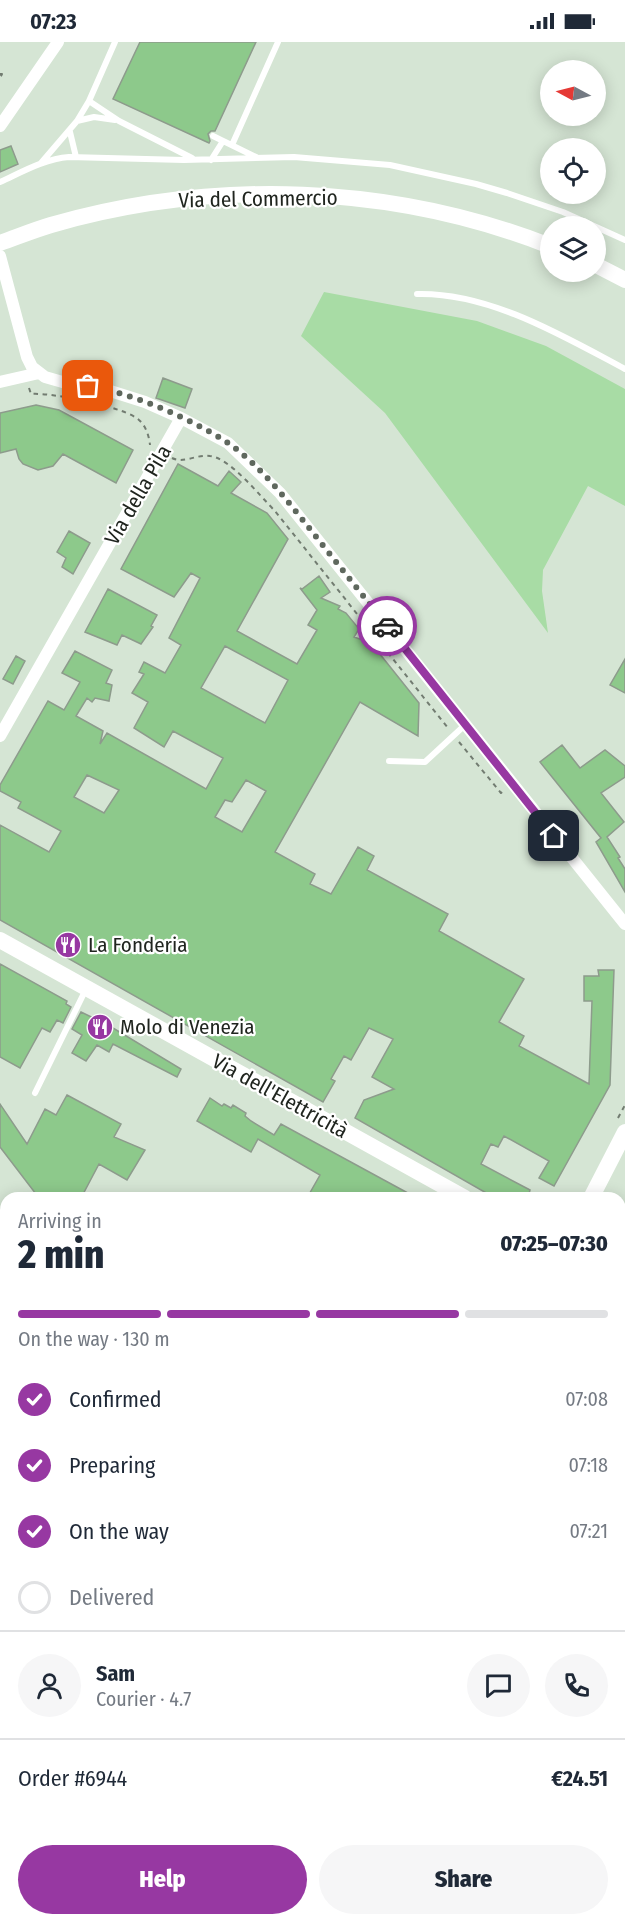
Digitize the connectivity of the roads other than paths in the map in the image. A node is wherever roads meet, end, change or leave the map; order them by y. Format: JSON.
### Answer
{"nodes":[{"id":1,"x":58,"y":42,"type":"edge"},
{"id":2,"x":115,"y":42,"type":"edge"},
{"id":3,"x":278,"y":42,"type":"edge"},
{"id":4,"x":89,"y":101,"type":"junction"},
{"id":5,"x":77,"y":121,"type":"junction"},
{"id":6,"x":119,"y":121,"type":"junction"},
{"id":7,"x":0,"y":126,"type":"edge"},
{"id":8,"x":70,"y":131,"type":"junction"},
{"id":9,"x":213,"y":136,"type":"dead end"},
{"id":10,"x":223,"y":141,"type":"junction"},
{"id":11,"x":232,"y":145,"type":"junction"},
{"id":12,"x":76,"y":157,"type":"junction"},
{"id":13,"x":257,"y":157,"type":"junction"},
{"id":14,"x":193,"y":159,"type":"junction"},
{"id":15,"x":211,"y":160,"type":"junction"},
{"id":16,"x":39,"y":164,"type":"junction"},
{"id":17,"x":0,"y":182,"type":"edge"},
{"id":18,"x":625,"y":240,"type":"edge"},
{"id":19,"x":0,"y":243,"type":"edge"},
{"id":20,"x":540,"y":243,"type":"edge"},
{"id":21,"x":0,"y":256,"type":"edge"},
{"id":22,"x":606,"y":270,"type":"edge"},
{"id":23,"x":625,"y":280,"type":"edge"},
{"id":24,"x":417,"y":294,"type":"dead end"},
{"id":25,"x":625,"y":369,"type":"edge"},
{"id":26,"x":39,"y":373,"type":"junction"},
{"id":27,"x":0,"y":382,"type":"edge"},
{"id":28,"x":181,"y":418,"type":"junction"},
{"id":29,"x":466,"y":725,"type":"junction"},
{"id":30,"x":0,"y":736,"type":"edge"},
{"id":31,"x":389,"y":761,"type":"dead end"},
{"id":32,"x":625,"y":924,"type":"edge"},
{"id":33,"x":0,"y":940,"type":"edge"},
{"id":34,"x":86,"y":989,"type":"junction"},
{"id":35,"x":35,"y":1093,"type":"dead end"},
{"id":36,"x":625,"y":1132,"type":"edge"},
{"id":37,"x":454,"y":1192,"type":"edge"},
{"id":38,"x":593,"y":1192,"type":"edge"}],
"edges":[{"from":1,"to":7,"type":"street"},
{"from":2,"to":4,"type":"lane"},
{"from":3,"to":11,"type":"lane"},
{"from":4,"to":5,"type":"lane"},
{"from":4,"to":6,"type":"lane"},
{"from":5,"to":6,"type":"lane"},
{"from":5,"to":8,"type":"lane"},
{"from":6,"to":14,"type":"lane"},
{"from":8,"to":12,"type":"lane"},
{"from":8,"to":16,"type":"lane"},
{"from":9,"to":10,"type":"lane"},
{"from":10,"to":11,"type":"lane"},
{"from":10,"to":15,"type":"lane"},
{"from":11,"to":13,"type":"lane"},
{"from":12,"to":14,"type":"lane"},
{"from":12,"to":16,"type":"lane"},
{"from":13,"to":15,"type":"lane"},
{"from":13,"to":18,"type":"lane"},
{"from":14,"to":15,"type":"lane"},
{"from":16,"to":17,"type":"lane"},
{"from":19,"to":20,"type":"street","name":"Via del Commercio"},
{"from":21,"to":26,"type":"street"},
{"from":22,"to":23,"type":"street"},
{"from":24,"to":25,"type":"lane"},
{"from":26,"to":27,"type":"street"},
{"from":26,"to":28,"type":"street","name":"Via della Pila"},
{"from":28,"to":29,"type":"street"},
{"from":28,"to":30,"type":"street","name":"Via della Pila"},
{"from":29,"to":31,"type":"lane"},
{"from":29,"to":32,"type":"street"},
{"from":33,"to":34,"type":"street","name":"Via dell'Elettricità"},
{"from":34,"to":35,"type":"lane"},
{"from":34,"to":37,"type":"street","name":"Via dell'Elettricità"},
{"from":36,"to":38,"type":"street"}]}
